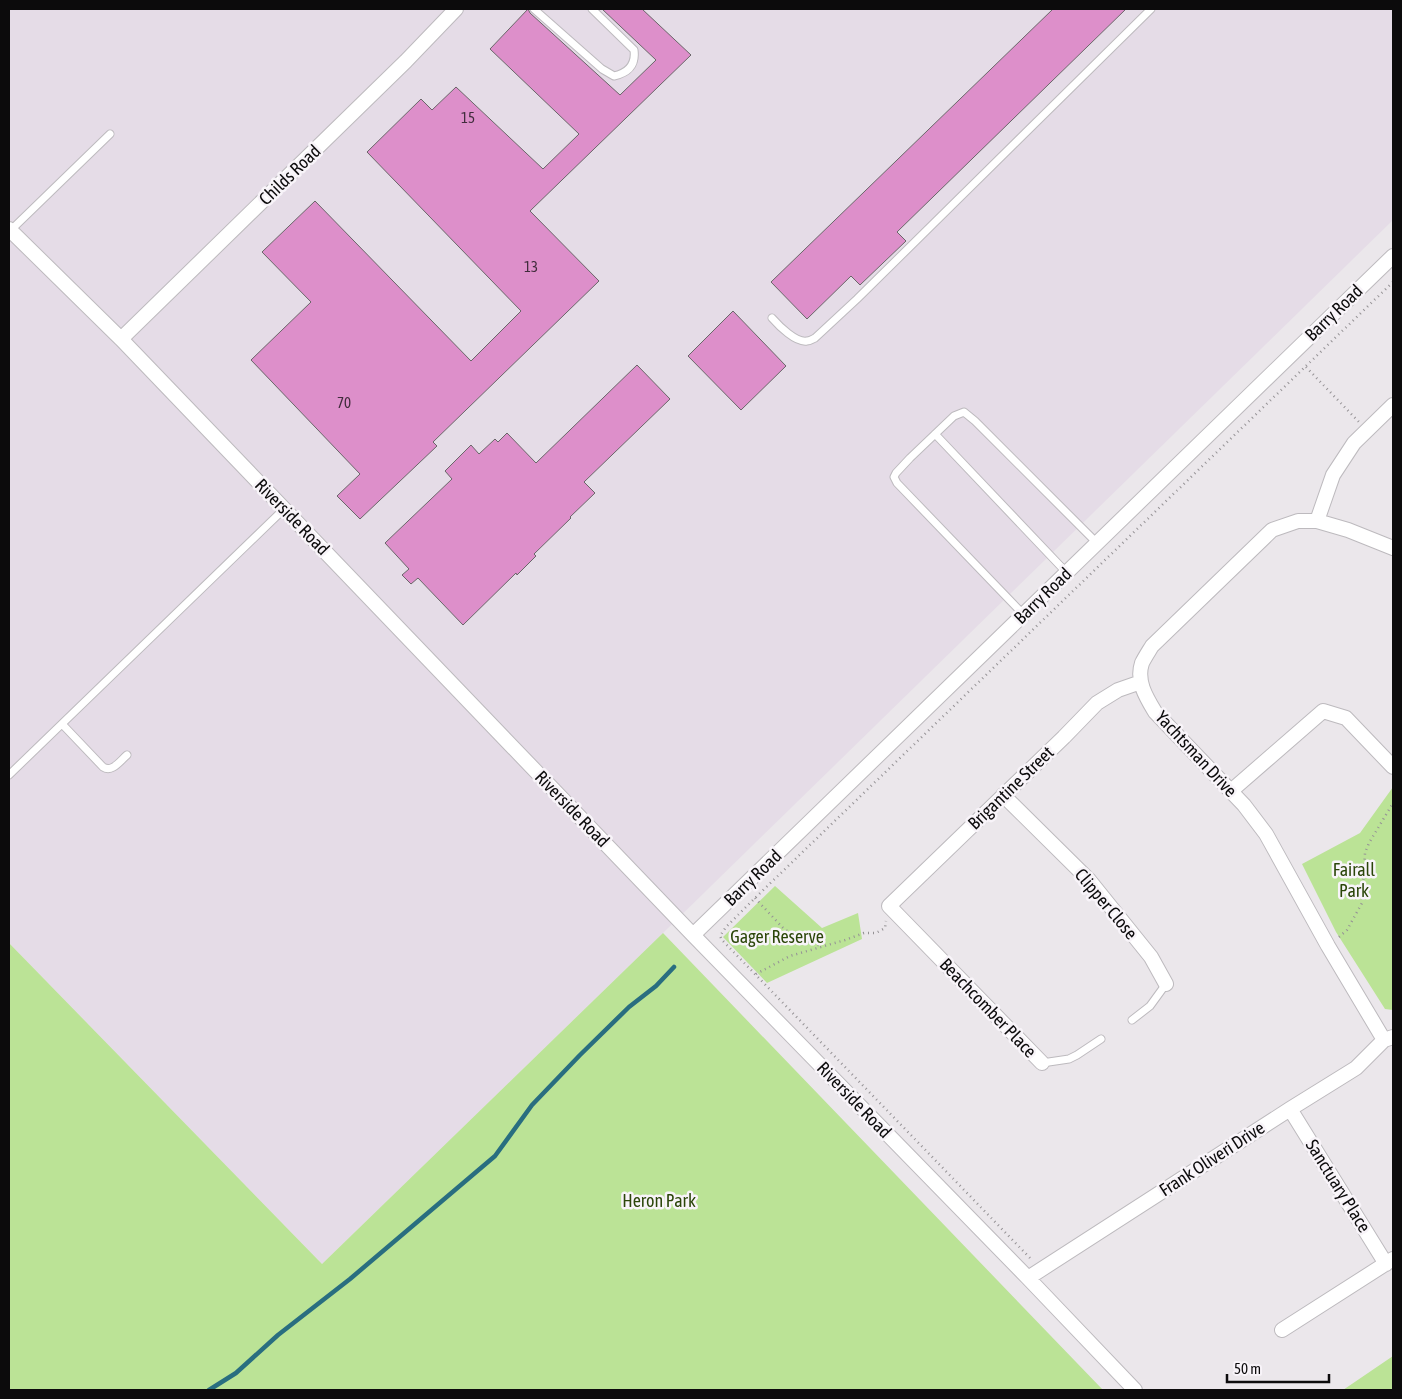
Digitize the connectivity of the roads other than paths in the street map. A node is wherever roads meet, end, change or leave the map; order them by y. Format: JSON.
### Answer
{"nodes":[{"id":1,"x":456,"y":9,"type":"edge"},
{"id":2,"x":534,"y":9,"type":"edge"},
{"id":3,"x":592,"y":9,"type":"edge"},
{"id":4,"x":1151,"y":9,"type":"edge"},
{"id":5,"x":110,"y":134,"type":"dead end"},
{"id":6,"x":10,"y":230,"type":"edge"},
{"id":7,"x":1393,"y":256,"type":"edge"},
{"id":8,"x":772,"y":318,"type":"dead end"},
{"id":9,"x":121,"y":339,"type":"junction"},
{"id":10,"x":1393,"y":405,"type":"edge"},
{"id":11,"x":935,"y":434,"type":"junction"},
{"id":12,"x":284,"y":509,"type":"junction"},
{"id":13,"x":1317,"y":521,"type":"junction"},
{"id":14,"x":1097,"y":543,"type":"junction"},
{"id":15,"x":1393,"y":548,"type":"edge"},
{"id":16,"x":1067,"y":572,"type":"junction"},
{"id":17,"x":1024,"y":615,"type":"junction"},
{"id":18,"x":1141,"y":682,"type":"junction"},
{"id":19,"x":62,"y":724,"type":"junction"},
{"id":20,"x":127,"y":755,"type":"dead end"},
{"id":21,"x":1393,"y":767,"type":"edge"},
{"id":22,"x":9,"y":775,"type":"edge"},
{"id":23,"x":1231,"y":792,"type":"junction"},
{"id":24,"x":1004,"y":795,"type":"junction"},
{"id":25,"x":889,"y":906,"type":"joint"},
{"id":26,"x":694,"y":935,"type":"junction"},
{"id":27,"x":1166,"y":984,"type":"joint"},
{"id":28,"x":1132,"y":1020,"type":"dead end"},
{"id":29,"x":1388,"y":1038,"type":"edge"},
{"id":30,"x":1101,"y":1039,"type":"dead end"},
{"id":31,"x":1042,"y":1063,"type":"joint"},
{"id":32,"x":1290,"y":1109,"type":"junction"},
{"id":33,"x":1390,"y":1261,"type":"edge"},
{"id":34,"x":1028,"y":1278,"type":"junction"},
{"id":35,"x":1282,"y":1330,"type":"dead end"},
{"id":36,"x":1135,"y":1390,"type":"edge"}],
"edges":[{"from":1,"to":9,"type":"street","name":"Childs Road"},
{"from":2,"to":3,"type":"lane"},
{"from":4,"to":8,"type":"lane"},
{"from":5,"to":6,"type":"lane"},
{"from":6,"to":9,"type":"street","name":"Riverside Road"},
{"from":7,"to":14,"type":"street","name":"Barry Road"},
{"from":9,"to":12,"type":"street","name":"Riverside Road"},
{"from":10,"to":13,"type":"street"},
{"from":11,"to":14,"type":"lane"},
{"from":11,"to":16,"type":"lane"},
{"from":11,"to":17,"type":"lane"},
{"from":12,"to":19,"type":"lane"},
{"from":12,"to":26,"type":"street","name":"Riverside Road"},
{"from":13,"to":15,"type":"street"},
{"from":13,"to":18,"type":"street"},
{"from":14,"to":16,"type":"street","name":"Barry Road"},
{"from":16,"to":17,"type":"street","name":"Barry Road"},
{"from":17,"to":26,"type":"street","name":"Barry Road"},
{"from":18,"to":23,"type":"street","name":"Yachtsman Drive"},
{"from":18,"to":24,"type":"street","name":"Brigantine Street"},
{"from":19,"to":20,"type":"lane"},
{"from":19,"to":22,"type":"lane"},
{"from":21,"to":23,"type":"street"},
{"from":23,"to":29,"type":"street","name":"Yachtsman Drive"},
{"from":24,"to":25,"type":"street","name":"Brigantine Street"},
{"from":24,"to":27,"type":"street","name":"Clipper Close"},
{"from":25,"to":31,"type":"street","name":"Beachcomber Place"},
{"from":26,"to":34,"type":"street","name":"Riverside Road"},
{"from":27,"to":28,"type":"lane","name":"Clipper Close"},
{"from":29,"to":32,"type":"street","name":"Frank Oliveri Drive"},
{"from":30,"to":31,"type":"lane","name":"Beachcomber Place"},
{"from":32,"to":33,"type":"street","name":"Sanctuary Place"},
{"from":32,"to":34,"type":"street","name":"Frank Oliveri Drive"},
{"from":33,"to":35,"type":"street","name":"Sanctuary Place"},
{"from":34,"to":36,"type":"street","name":"Riverside Road"}]}
